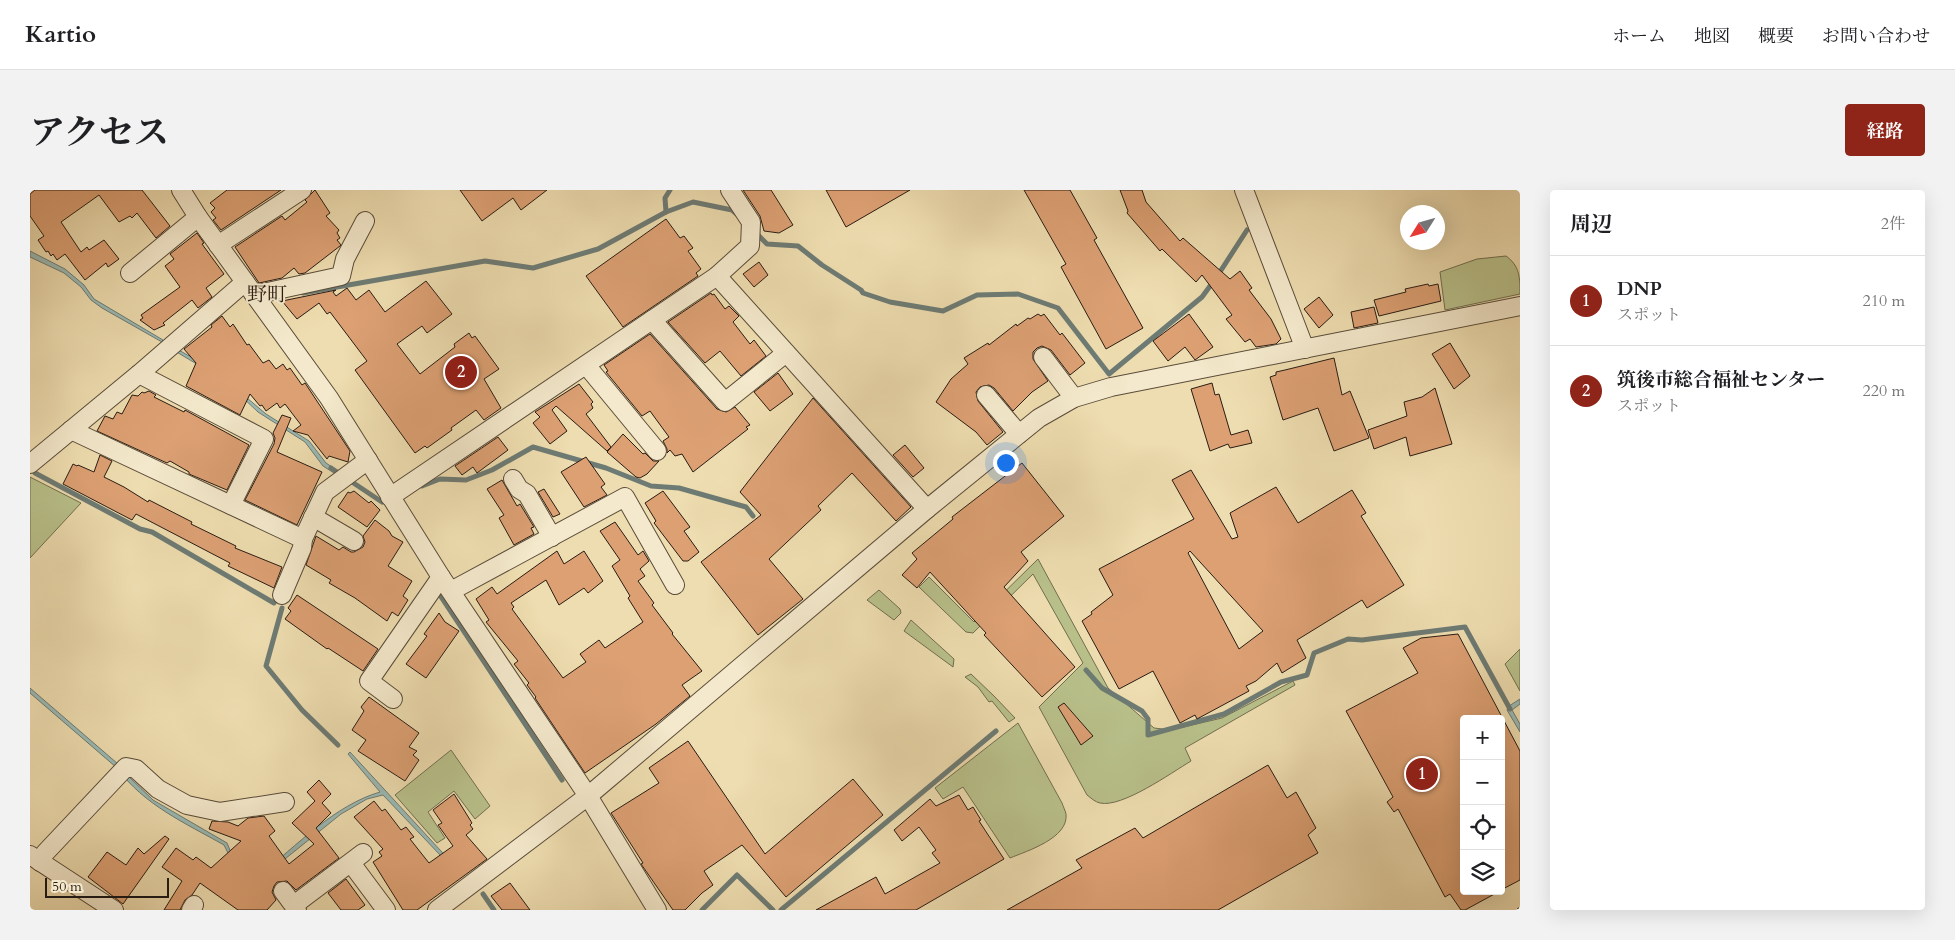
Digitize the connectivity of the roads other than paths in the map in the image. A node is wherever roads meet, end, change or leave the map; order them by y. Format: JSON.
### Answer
{"nodes":[{"id":1,"x":181,"y":190,"type":"edge"},
{"id":2,"x":302,"y":190,"type":"edge"},
{"id":3,"x":730,"y":190,"type":"edge"},
{"id":4,"x":1244,"y":190,"type":"edge"},
{"id":5,"x":198,"y":217,"type":"junction"},
{"id":6,"x":365,"y":220,"type":"dead end"},
{"id":7,"x":218,"y":245,"type":"junction"},
{"id":8,"x":130,"y":273,"type":"dead end"},
{"id":9,"x":717,"y":276,"type":"junction"},
{"id":10,"x":250,"y":289,"type":"junction"},
{"id":11,"x":1520,"y":306,"type":"edge"},
{"id":12,"x":652,"y":320,"type":"junction"},
{"id":13,"x":1305,"y":349,"type":"junction"},
{"id":14,"x":786,"y":353,"type":"junction"},
{"id":15,"x":1043,"y":357,"type":"dead end"},
{"id":16,"x":586,"y":365,"type":"junction"},
{"id":17,"x":138,"y":374,"type":"junction"},
{"id":18,"x":986,"y":395,"type":"dead end"},
{"id":19,"x":1074,"y":398,"type":"junction"},
{"id":20,"x":71,"y":430,"type":"junction"},
{"id":21,"x":1020,"y":434,"type":"junction"},
{"id":22,"x":658,"y":451,"type":"dead end"},
{"id":23,"x":368,"y":460,"type":"junction"},
{"id":24,"x":30,"y":464,"type":"edge"},
{"id":25,"x":513,"y":479,"type":"dead end"},
{"id":26,"x":390,"y":497,"type":"junction"},
{"id":27,"x":231,"y":505,"type":"junction"},
{"id":28,"x":927,"y":509,"type":"junction"},
{"id":29,"x":313,"y":516,"type":"junction"},
{"id":30,"x":552,"y":537,"type":"junction"},
{"id":31,"x":303,"y":538,"type":"junction"},
{"id":32,"x":354,"y":540,"type":"dead end"},
{"id":33,"x":446,"y":584,"type":"junction"},
{"id":34,"x":675,"y":586,"type":"dead end"},
{"id":35,"x":282,"y":595,"type":"dead end"},
{"id":36,"x":393,"y":699,"type":"dead end"},
{"id":37,"x":588,"y":796,"type":"junction"},
{"id":38,"x":285,"y":802,"type":"dead end"},
{"id":39,"x":35,"y":858,"type":"edge"},
{"id":40,"x":283,"y":891,"type":"dead end"},
{"id":41,"x":296,"y":908,"type":"edge"},
{"id":42,"x":114,"y":910,"type":"edge"},
{"id":43,"x":386,"y":910,"type":"edge"},
{"id":44,"x":437,"y":910,"type":"edge"},
{"id":45,"x":657,"y":910,"type":"edge"}],
"edges":[{"from":1,"to":5,"type":"street"},
{"from":2,"to":7,"type":"street"},
{"from":3,"to":9,"type":"street"},
{"from":4,"to":13,"type":"street"},
{"from":5,"to":7,"type":"street"},
{"from":5,"to":8,"type":"street"},
{"from":6,"to":10,"type":"street"},
{"from":7,"to":10,"type":"street"},
{"from":9,"to":12,"type":"street"},
{"from":9,"to":14,"type":"street"},
{"from":10,"to":17,"type":"street"},
{"from":10,"to":23,"type":"street"},
{"from":11,"to":13,"type":"street"},
{"from":12,"to":14,"type":"street"},
{"from":12,"to":16,"type":"street"},
{"from":13,"to":19,"type":"street"},
{"from":14,"to":28,"type":"street"},
{"from":15,"to":19,"type":"street"},
{"from":16,"to":22,"type":"street"},
{"from":16,"to":26,"type":"street"},
{"from":17,"to":20,"type":"street"},
{"from":17,"to":27,"type":"street"},
{"from":18,"to":21,"type":"street"},
{"from":19,"to":21,"type":"street"},
{"from":20,"to":24,"type":"street"},
{"from":20,"to":27,"type":"street"},
{"from":21,"to":28,"type":"street"},
{"from":23,"to":26,"type":"street"},
{"from":23,"to":29,"type":"street"},
{"from":25,"to":30,"type":"street"},
{"from":26,"to":33,"type":"street"},
{"from":27,"to":31,"type":"street"},
{"from":28,"to":37,"type":"street"},
{"from":29,"to":31,"type":"street"},
{"from":29,"to":32,"type":"street"},
{"from":30,"to":33,"type":"street"},
{"from":30,"to":34,"type":"street"},
{"from":31,"to":35,"type":"street"},
{"from":33,"to":36,"type":"street"},
{"from":33,"to":37,"type":"street"},
{"from":37,"to":44,"type":"street"},
{"from":37,"to":45,"type":"street"},
{"from":38,"to":39,"type":"street"},
{"from":39,"to":42,"type":"street"},
{"from":40,"to":41,"type":"street"},
{"from":41,"to":43,"type":"street"}]}
